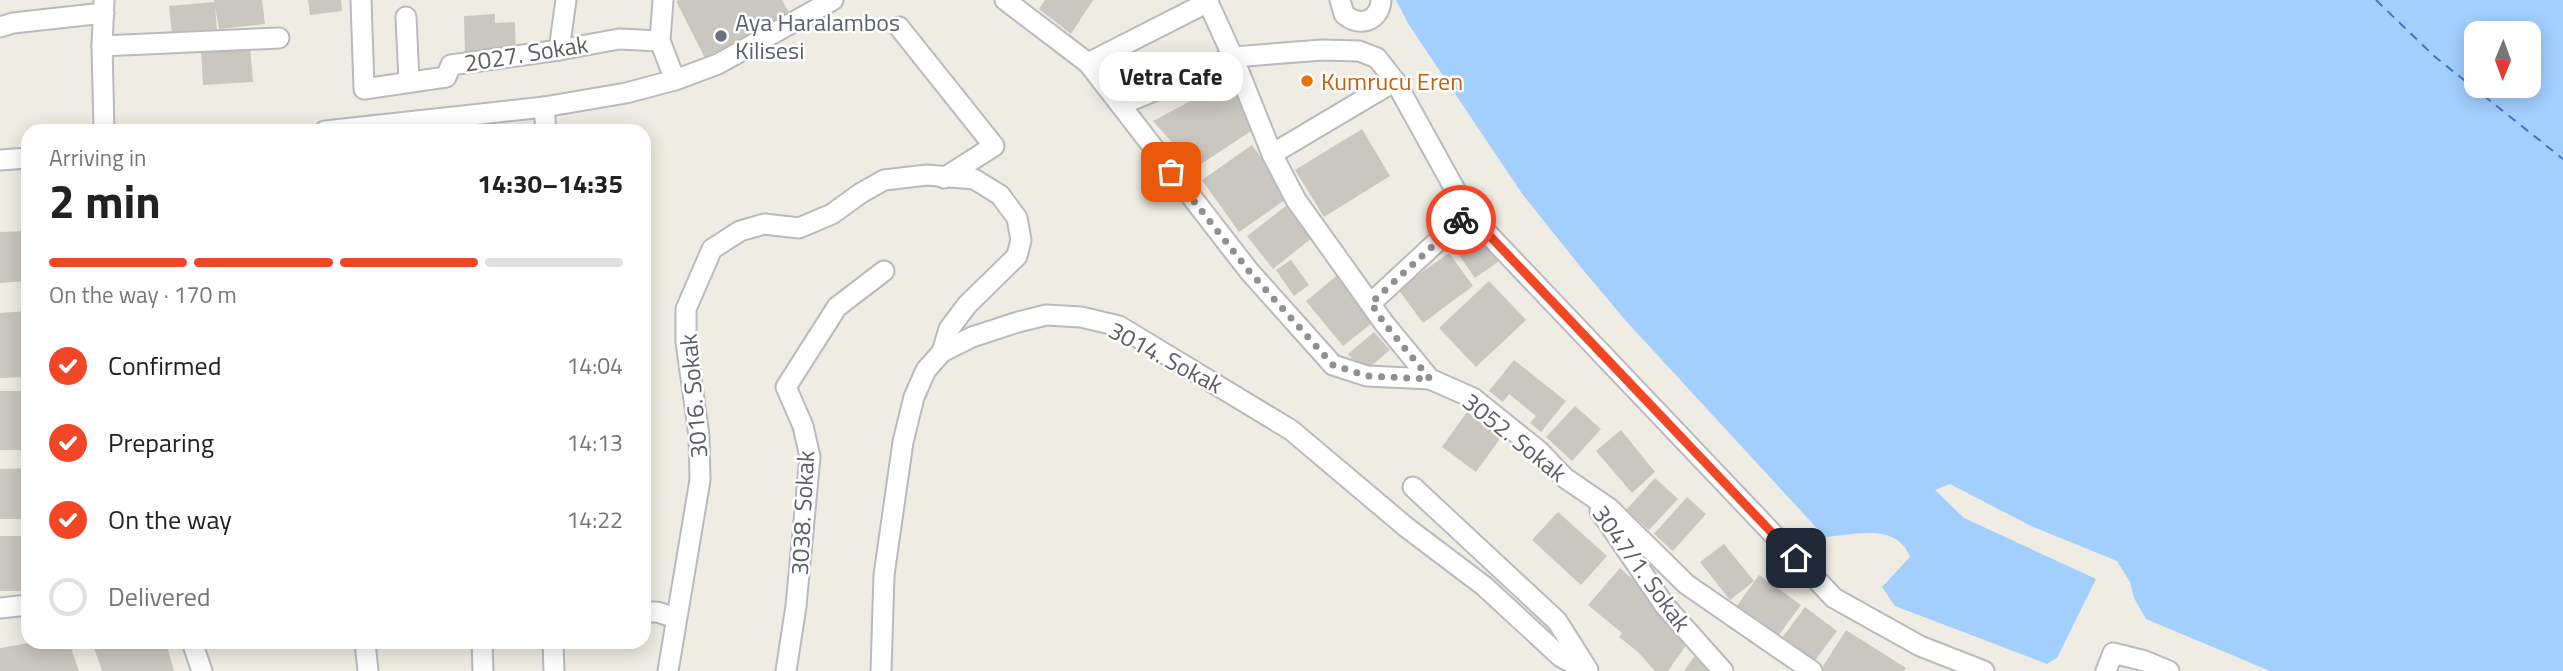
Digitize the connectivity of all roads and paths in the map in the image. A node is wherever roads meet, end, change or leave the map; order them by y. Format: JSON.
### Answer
{"nodes":[{"id":1,"x":361,"y":0,"type":"edge"},
{"id":2,"x":566,"y":0,"type":"edge"},
{"id":3,"x":663,"y":0,"type":"edge"},
{"id":4,"x":833,"y":0,"type":"edge"},
{"id":5,"x":1339,"y":0,"type":"edge"},
{"id":6,"x":1381,"y":0,"type":"edge"},
{"id":7,"x":1008,"y":1,"type":"edge"},
{"id":8,"x":1207,"y":1,"type":"edge"},
{"id":9,"x":104,"y":7,"type":"edge"},
{"id":10,"x":406,"y":18,"type":"dead end"},
{"id":11,"x":0,"y":27,"type":"edge"},
{"id":12,"x":899,"y":27,"type":"dead end"},
{"id":13,"x":279,"y":38,"type":"dead end"},
{"id":14,"x":660,"y":41,"type":"junction"},
{"id":15,"x":102,"y":46,"type":"junction"},
{"id":16,"x":559,"y":50,"type":"junction"},
{"id":17,"x":1233,"y":57,"type":"junction"},
{"id":18,"x":1088,"y":63,"type":"junction"},
{"id":19,"x":675,"y":79,"type":"junction"},
{"id":20,"x":409,"y":81,"type":"junction"},
{"id":21,"x":1395,"y":81,"type":"junction"},
{"id":22,"x":1121,"y":106,"type":"junction"},
{"id":23,"x":544,"y":107,"type":"junction"},
{"id":24,"x":104,"y":124,"type":"edge"},
{"id":25,"x":389,"y":124,"type":"edge"},
{"id":26,"x":546,"y":124,"type":"edge"},
{"id":27,"x":1272,"y":155,"type":"junction"},
{"id":28,"x":21,"y":158,"type":"edge"},
{"id":29,"x":0,"y":160,"type":"edge"},
{"id":30,"x":944,"y":178,"type":"junction"},
{"id":31,"x":1468,"y":213,"type":"junction"},
{"id":32,"x":884,"y":271,"type":"dead end"},
{"id":33,"x":1371,"y":303,"type":"junction"},
{"id":34,"x":942,"y":352,"type":"junction"},
{"id":35,"x":1430,"y":379,"type":"junction"},
{"id":36,"x":1412,"y":487,"type":"dead end"},
{"id":37,"x":1589,"y":495,"type":"junction"},
{"id":38,"x":21,"y":606,"type":"edge"},
{"id":39,"x":0,"y":608,"type":"edge"},
{"id":40,"x":651,"y":612,"type":"edge"},
{"id":41,"x":676,"y":618,"type":"junction"},
{"id":42,"x":196,"y":649,"type":"edge"},
{"id":43,"x":366,"y":649,"type":"edge"},
{"id":44,"x":482,"y":649,"type":"edge"},
{"id":45,"x":552,"y":649,"type":"edge"},
{"id":46,"x":202,"y":671,"type":"edge"},
{"id":47,"x":368,"y":671,"type":"edge"},
{"id":48,"x":483,"y":671,"type":"edge"},
{"id":49,"x":554,"y":671,"type":"edge"},
{"id":50,"x":668,"y":671,"type":"edge"},
{"id":51,"x":786,"y":671,"type":"edge"},
{"id":52,"x":881,"y":671,"type":"edge"},
{"id":53,"x":1588,"y":671,"type":"edge"},
{"id":54,"x":1723,"y":671,"type":"edge"},
{"id":55,"x":1812,"y":671,"type":"edge"},
{"id":56,"x":1984,"y":671,"type":"edge"},
{"id":57,"x":2106,"y":671,"type":"edge"},
{"id":58,"x":2169,"y":671,"type":"edge"}],
"edges":[{"from":1,"to":20,"type":"street","name":"2027. Sokak"},
{"from":2,"to":16,"type":"street"},
{"from":3,"to":14,"type":"street"},
{"from":4,"to":19,"type":"street"},
{"from":5,"to":6,"type":"street"},
{"from":7,"to":18,"type":"street"},
{"from":8,"to":17,"type":"street","name":"3052. Sokak"},
{"from":8,"to":18,"type":"street"},
{"from":9,"to":11,"type":"street"},
{"from":9,"to":15,"type":"street"},
{"from":10,"to":20,"type":"street"},
{"from":12,"to":30,"type":"street"},
{"from":13,"to":15,"type":"street"},
{"from":14,"to":16,"type":"street","name":"2027. Sokak"},
{"from":14,"to":19,"type":"street"},
{"from":15,"to":24,"type":"street"},
{"from":16,"to":20,"type":"street","name":"2027. Sokak"},
{"from":17,"to":21,"type":"street"},
{"from":17,"to":22,"type":"street"},
{"from":17,"to":27,"type":"street","name":"3052. Sokak"},
{"from":18,"to":22,"type":"street"},
{"from":19,"to":23,"type":"street"},
{"from":21,"to":27,"type":"street"},
{"from":21,"to":31,"type":"street"},
{"from":22,"to":35,"type":"street"},
{"from":23,"to":25,"type":"street"},
{"from":23,"to":26,"type":"street"},
{"from":27,"to":33,"type":"street","name":"3052. Sokak"},
{"from":28,"to":29,"type":"street"},
{"from":30,"to":34,"type":"street","name":"3016. Sokak"},
{"from":30,"to":41,"type":"street","name":"3016. Sokak"},
{"from":31,"to":33,"type":"street"},
{"from":31,"to":56,"type":"street"},
{"from":32,"to":51,"type":"street","name":"3038. Sokak"},
{"from":33,"to":35,"type":"street","name":"3052. Sokak"},
{"from":34,"to":52,"type":"street","name":"3014. Sokak"},
{"from":34,"to":53,"type":"street","name":"3014. Sokak"},
{"from":35,"to":37,"type":"street","name":"3052. Sokak"},
{"from":36,"to":53,"type":"street"},
{"from":37,"to":54,"type":"street","name":"3047/1. Sokak"},
{"from":37,"to":55,"type":"street","name":"3052. Sokak"},
{"from":38,"to":39,"type":"street"},
{"from":40,"to":41,"type":"street"},
{"from":41,"to":50,"type":"street","name":"3016. Sokak"},
{"from":42,"to":46,"type":"street"},
{"from":43,"to":47,"type":"street"},
{"from":44,"to":48,"type":"street"},
{"from":45,"to":49,"type":"street"},
{"from":57,"to":58,"type":"street"}]}
